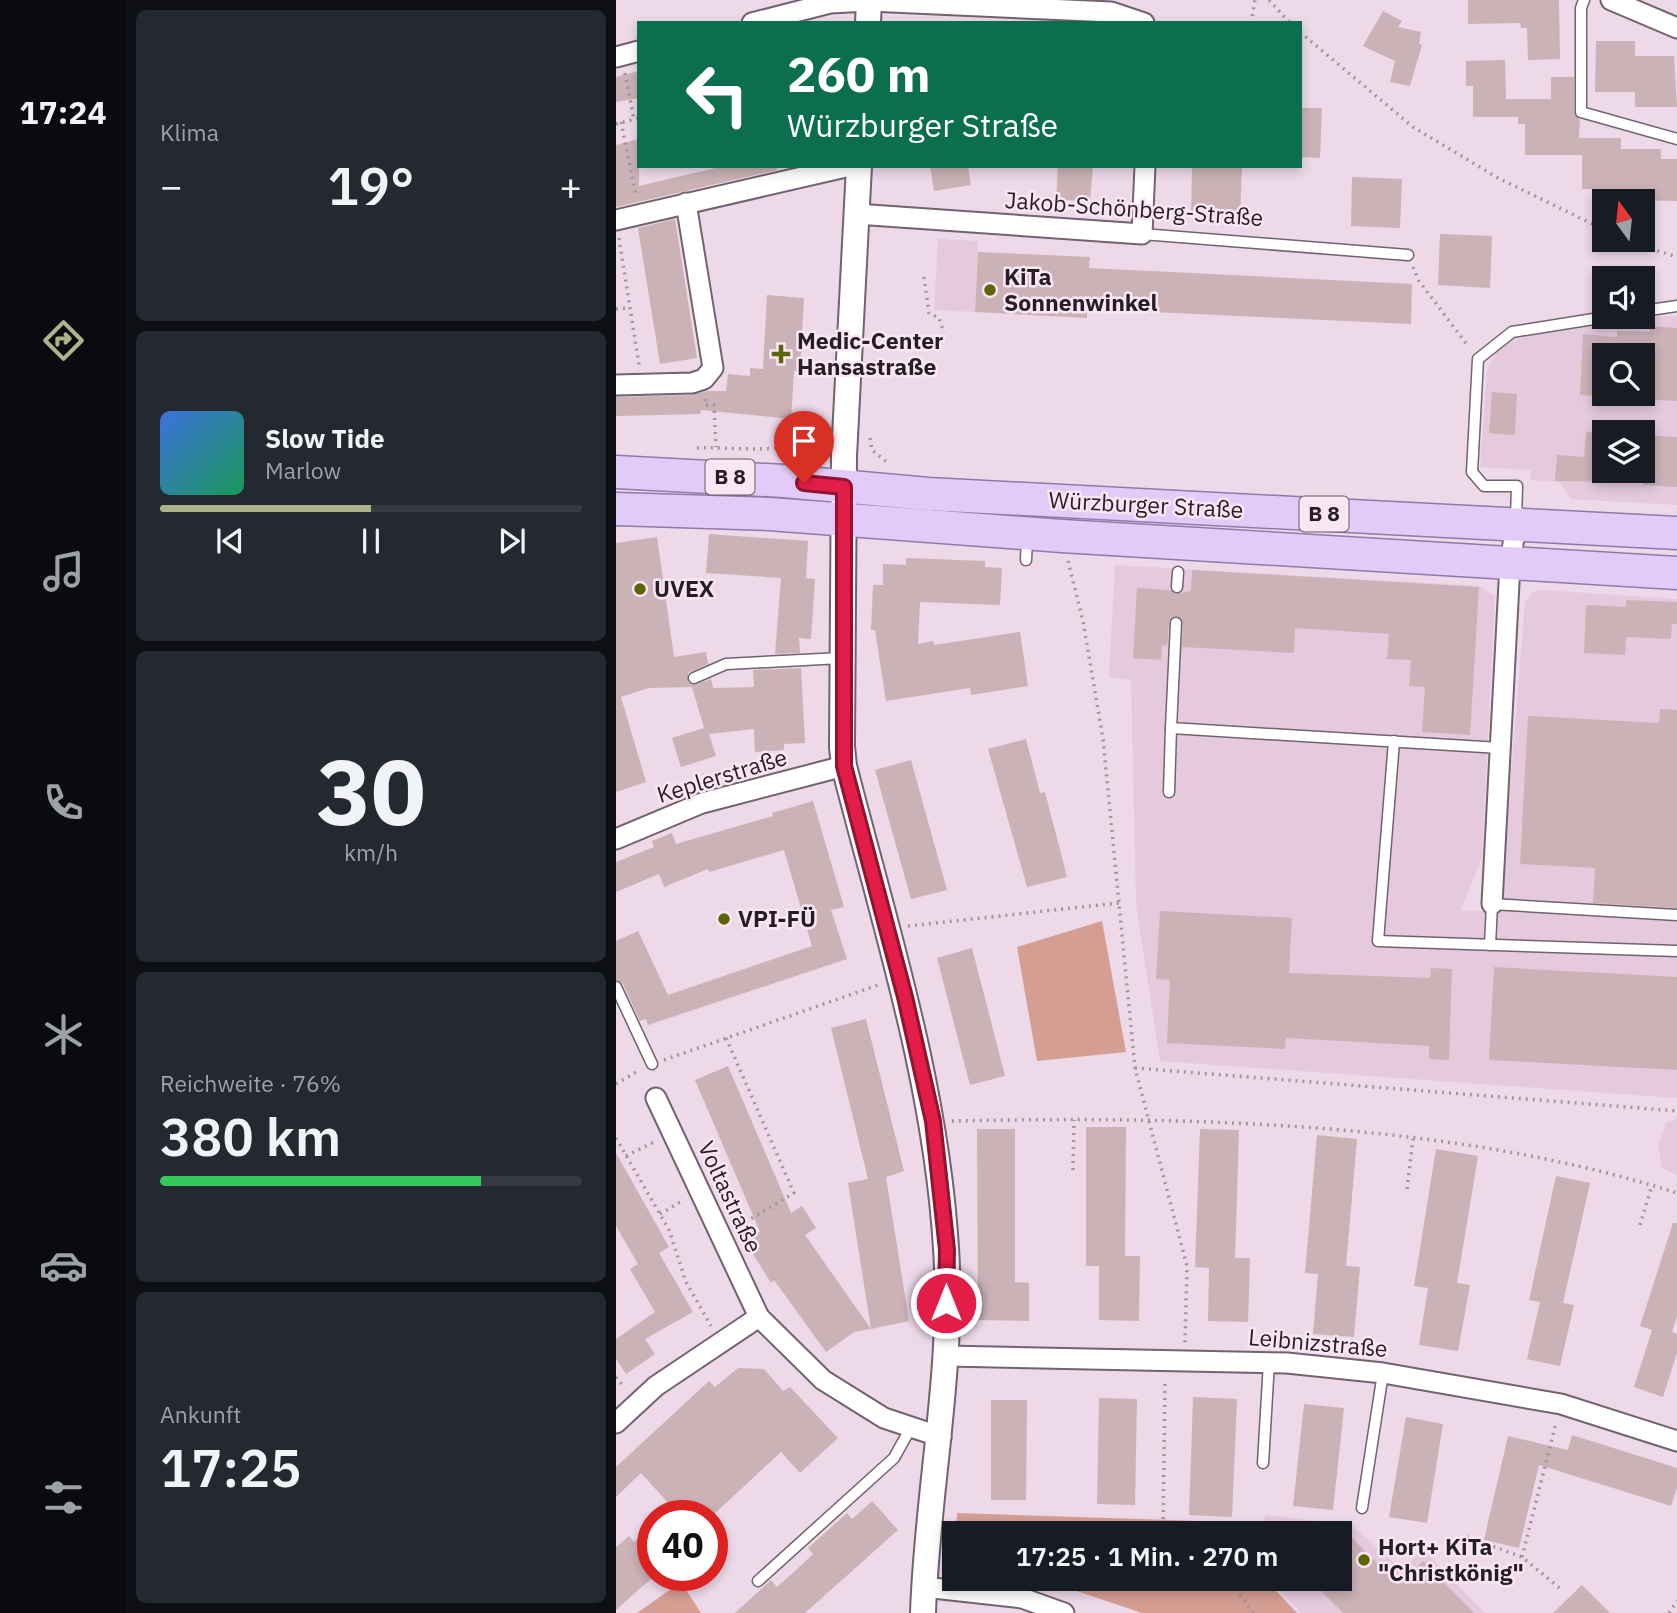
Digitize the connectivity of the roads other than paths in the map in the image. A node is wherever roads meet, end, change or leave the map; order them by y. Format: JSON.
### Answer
{"nodes":[{"id":1,"x":869,"y":0,"type":"edge"},
{"id":2,"x":1584,"y":0,"type":"edge"},
{"id":3,"x":1611,"y":0,"type":"edge"},
{"id":4,"x":760,"y":21,"type":"edge"},
{"id":5,"x":868,"y":21,"type":"edge"},
{"id":6,"x":1138,"y":21,"type":"edge"},
{"id":7,"x":1677,"y":28,"type":"edge"},
{"id":8,"x":1677,"y":139,"type":"edge"},
{"id":9,"x":841,"y":168,"type":"edge"},
{"id":10,"x":859,"y":168,"type":"edge"},
{"id":11,"x":1145,"y":168,"type":"edge"},
{"id":12,"x":686,"y":203,"type":"junction"},
{"id":13,"x":856,"y":214,"type":"junction"},
{"id":14,"x":617,"y":227,"type":"edge"},
{"id":15,"x":1142,"y":234,"type":"junction"},
{"id":16,"x":1408,"y":255,"type":"road end"},
{"id":17,"x":1677,"y":306,"type":"edge"},
{"id":18,"x":1655,"y":309,"type":"edge"},
{"id":19,"x":1592,"y":319,"type":"edge"},
{"id":20,"x":616,"y":385,"type":"edge"},
{"id":21,"x":616,"y":472,"type":"edge"},
{"id":22,"x":844,"y":487,"type":"junction"},
{"id":23,"x":616,"y":509,"type":"edge"},
{"id":24,"x":845,"y":520,"type":"junction"},
{"id":25,"x":1516,"y":524,"type":"junction"},
{"id":26,"x":1677,"y":533,"type":"edge"},
{"id":27,"x":1510,"y":564,"type":"junction"},
{"id":28,"x":1178,"y":572,"type":"dead end"},
{"id":29,"x":1677,"y":573,"type":"edge"},
{"id":30,"x":1177,"y":587,"type":"dead end"},
{"id":31,"x":1175,"y":623,"type":"dead end"},
{"id":32,"x":842,"y":658,"type":"junction"},
{"id":33,"x":694,"y":678,"type":"dead end"},
{"id":34,"x":1171,"y":728,"type":"junction"},
{"id":35,"x":1394,"y":741,"type":"junction"},
{"id":36,"x":1500,"y":748,"type":"junction"},
{"id":37,"x":844,"y":766,"type":"junction"},
{"id":38,"x":1169,"y":792,"type":"dead end"},
{"id":39,"x":616,"y":839,"type":"edge"},
{"id":40,"x":1492,"y":904,"type":"junction"},
{"id":41,"x":1677,"y":915,"type":"edge"},
{"id":42,"x":1490,"y":945,"type":"junction"},
{"id":43,"x":1677,"y":951,"type":"edge"},
{"id":44,"x":616,"y":987,"type":"edge"},
{"id":45,"x":652,"y":1064,"type":"road end"},
{"id":46,"x":656,"y":1098,"type":"dead end"},
{"id":47,"x":759,"y":1317,"type":"junction"},
{"id":48,"x":946,"y":1356,"type":"junction"},
{"id":49,"x":1269,"y":1362,"type":"junction"},
{"id":50,"x":1383,"y":1373,"type":"junction"},
{"id":51,"x":616,"y":1423,"type":"edge"},
{"id":52,"x":910,"y":1429,"type":"junction"},
{"id":53,"x":941,"y":1437,"type":"junction"},
{"id":54,"x":1677,"y":1441,"type":"edge"},
{"id":55,"x":1263,"y":1463,"type":"dead end"},
{"id":56,"x":1362,"y":1508,"type":"dead end"},
{"id":57,"x":758,"y":1581,"type":"dead end"},
{"id":58,"x":924,"y":1587,"type":"junction"},
{"id":59,"x":923,"y":1613,"type":"edge"},
{"id":60,"x":1064,"y":1613,"type":"edge"}],
"edges":[{"from":1,"to":4,"type":"street"},
{"from":1,"to":5,"type":"street"},
{"from":1,"to":6,"type":"street"},
{"from":2,"to":8,"type":"lane"},
{"from":3,"to":7,"type":"street"},
{"from":9,"to":12,"type":"street"},
{"from":10,"to":13,"type":"street"},
{"from":11,"to":15,"type":"street"},
{"from":12,"to":14,"type":"street"},
{"from":12,"to":20,"type":"street"},
{"from":13,"to":15,"type":"street","name":"Jakob-Schönberg-Straße"},
{"from":13,"to":22,"type":"street"},
{"from":15,"to":16,"type":"lane","name":"Jakob-Schönberg-Straße"},
{"from":17,"to":18,"type":"lane"},
{"from":19,"to":25,"type":"lane"},
{"from":21,"to":22,"type":"main road","name":"Würzburger Straße","number":"B 8"},
{"from":22,"to":24,"type":"street"},
{"from":22,"to":25,"type":"main road","name":"Würzburger Straße","number":"B 8"},
{"from":23,"to":24,"type":"main road","name":"Würzburger Straße","number":"B 8"},
{"from":24,"to":27,"type":"main road","name":"Würzburger Straße","number":"B 8"},
{"from":24,"to":32,"type":"street"},
{"from":25,"to":26,"type":"main road","name":"Würzburger Straße","number":"B 8"},
{"from":25,"to":27,"type":"street"},
{"from":27,"to":29,"type":"main road","name":"Würzburger Straße","number":"B 8"},
{"from":27,"to":36,"type":"street"},
{"from":28,"to":30,"type":"lane"},
{"from":31,"to":34,"type":"lane"},
{"from":32,"to":33,"type":"lane"},
{"from":32,"to":37,"type":"street"},
{"from":34,"to":35,"type":"lane"},
{"from":34,"to":38,"type":"lane"},
{"from":35,"to":36,"type":"lane"},
{"from":35,"to":42,"type":"lane"},
{"from":36,"to":40,"type":"street"},
{"from":37,"to":39,"type":"street","name":"Keplerstraße"},
{"from":37,"to":48,"type":"street"},
{"from":40,"to":41,"type":"lane"},
{"from":40,"to":42,"type":"lane"},
{"from":42,"to":43,"type":"lane"},
{"from":44,"to":45,"type":"lane"},
{"from":46,"to":47,"type":"street","name":"Voltastraße"},
{"from":47,"to":51,"type":"street"},
{"from":47,"to":52,"type":"street","name":"Voltastraße"},
{"from":48,"to":49,"type":"street","name":"Leibnizstraße"},
{"from":48,"to":53,"type":"street"},
{"from":49,"to":50,"type":"street","name":"Leibnizstraße"},
{"from":49,"to":55,"type":"lane"},
{"from":50,"to":54,"type":"street","name":"Leibnizstraße"},
{"from":50,"to":56,"type":"lane"},
{"from":52,"to":53,"type":"street","name":"Voltastraße"},
{"from":52,"to":57,"type":"lane"},
{"from":53,"to":58,"type":"street"},
{"from":58,"to":59,"type":"street"},
{"from":58,"to":60,"type":"street"}]}
